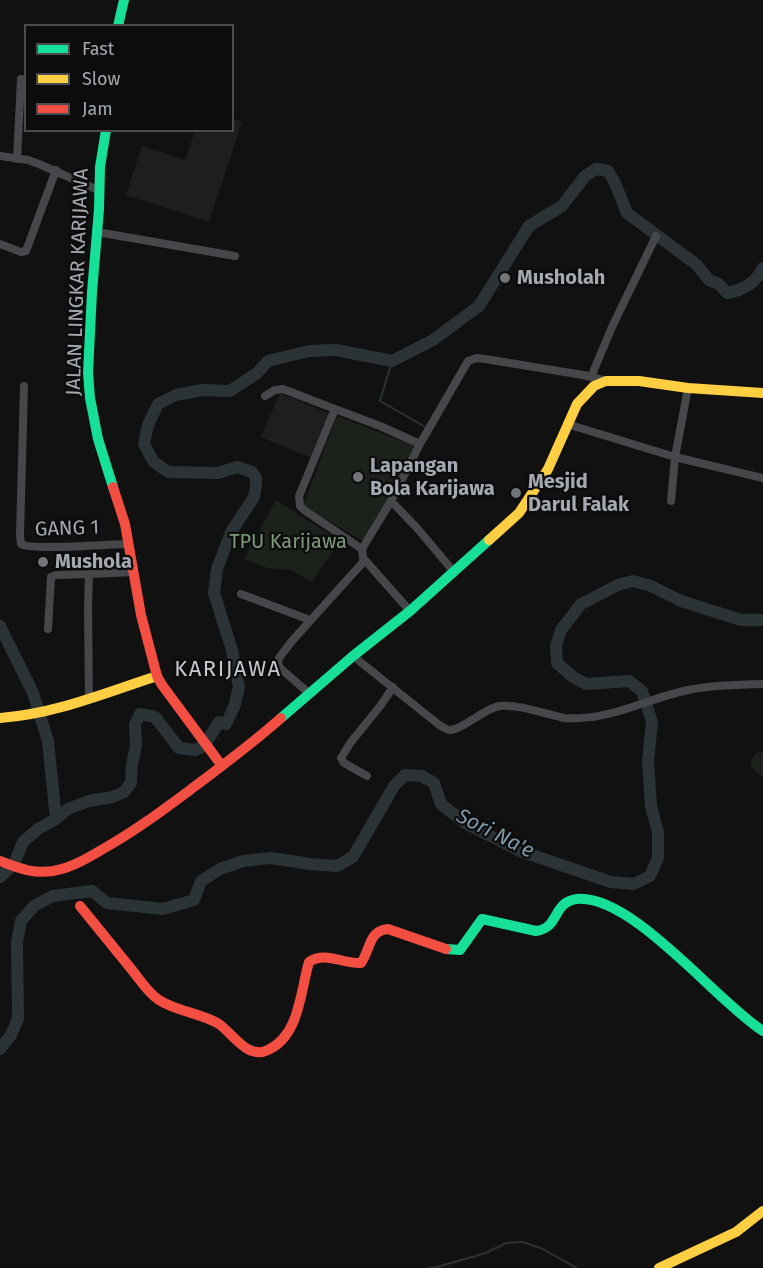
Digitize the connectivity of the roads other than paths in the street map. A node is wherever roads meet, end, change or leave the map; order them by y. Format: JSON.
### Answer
{"nodes":[{"id":1,"x":124,"y":0,"type":"edge"},
{"id":2,"x":118,"y":24,"type":"edge"},
{"id":3,"x":21,"y":79,"type":"dead end"},
{"id":4,"x":106,"y":132,"type":"edge"},
{"id":5,"x":0,"y":156,"type":"edge"},
{"id":6,"x":17,"y":159,"type":"junction"},
{"id":7,"x":56,"y":170,"type":"junction"},
{"id":8,"x":100,"y":191,"type":"junction"},
{"id":9,"x":97,"y":232,"type":"junction"},
{"id":10,"x":656,"y":236,"type":"dead end"},
{"id":11,"x":0,"y":244,"type":"edge"},
{"id":12,"x":235,"y":256,"type":"dead end"},
{"id":13,"x":587,"y":376,"type":"junction"},
{"id":14,"x":606,"y":381,"type":"junction"},
{"id":15,"x":24,"y":386,"type":"dead end"},
{"id":16,"x":688,"y":388,"type":"junction"},
{"id":17,"x":588,"y":391,"type":"junction"},
{"id":18,"x":763,"y":393,"type":"edge"},
{"id":19,"x":265,"y":396,"type":"dead end"},
{"id":20,"x":335,"y":409,"type":"junction"},
{"id":21,"x":567,"y":424,"type":"junction"},
{"id":22,"x":420,"y":444,"type":"junction"},
{"id":23,"x":675,"y":457,"type":"junction"},
{"id":24,"x":763,"y":478,"type":"edge"},
{"id":25,"x":392,"y":501,"type":"junction"},
{"id":26,"x":671,"y":501,"type":"dead end"},
{"id":27,"x":129,"y":544,"type":"junction"},
{"id":28,"x":362,"y":549,"type":"junction"},
{"id":29,"x":365,"y":560,"type":"junction"},
{"id":30,"x":134,"y":572,"type":"junction"},
{"id":31,"x":454,"y":572,"type":"junction"},
{"id":32,"x":89,"y":574,"type":"junction"},
{"id":33,"x":241,"y":594,"type":"dead end"},
{"id":34,"x":410,"y":611,"type":"junction"},
{"id":35,"x":310,"y":620,"type":"junction"},
{"id":36,"x":48,"y":629,"type":"dead end"},
{"id":37,"x":354,"y":656,"type":"junction"},
{"id":38,"x":157,"y":675,"type":"junction"},
{"id":39,"x":763,"y":684,"type":"edge"},
{"id":40,"x":393,"y":687,"type":"junction"},
{"id":41,"x":310,"y":694,"type":"junction"},
{"id":42,"x":89,"y":699,"type":"junction"},
{"id":43,"x":0,"y":718,"type":"edge"},
{"id":44,"x":222,"y":766,"type":"junction"},
{"id":45,"x":367,"y":776,"type":"dead end"},
{"id":46,"x":0,"y":861,"type":"edge"},
{"id":47,"x":80,"y":906,"type":"dead end"},
{"id":48,"x":763,"y":1031,"type":"edge"},
{"id":49,"x":763,"y":1211,"type":"edge"},
{"id":50,"x":659,"y":1268,"type":"edge"}],
"edges":[{"from":1,"to":2,"type":"main road"},
{"from":3,"to":6,"type":"street"},
{"from":4,"to":8,"type":"main road","name":"JALAN LINGKAR KARIJAWA"},
{"from":5,"to":6,"type":"street"},
{"from":6,"to":7,"type":"street"},
{"from":7,"to":8,"type":"street"},
{"from":7,"to":11,"type":"street"},
{"from":8,"to":9,"type":"main road","name":"JALAN LINGKAR KARIJAWA"},
{"from":9,"to":12,"type":"street"},
{"from":9,"to":27,"type":"main road","name":"JALAN LINGKAR KARIJAWA"},
{"from":10,"to":13,"type":"street"},
{"from":13,"to":14,"type":"street"},
{"from":13,"to":17,"type":"street"},
{"from":13,"to":22,"type":"street"},
{"from":14,"to":16,"type":"main road"},
{"from":14,"to":17,"type":"main road"},
{"from":15,"to":27,"type":"street","name":"GANG 1"},
{"from":16,"to":18,"type":"main road"},
{"from":16,"to":23,"type":"street"},
{"from":17,"to":21,"type":"main road"},
{"from":19,"to":20,"type":"street"},
{"from":20,"to":22,"type":"street"},
{"from":20,"to":28,"type":"street"},
{"from":21,"to":23,"type":"street"},
{"from":21,"to":31,"type":"main road"},
{"from":22,"to":25,"type":"street"},
{"from":23,"to":24,"type":"street"},
{"from":23,"to":26,"type":"street"},
{"from":25,"to":28,"type":"street"},
{"from":25,"to":31,"type":"street"},
{"from":27,"to":30,"type":"main road","name":"JALAN LINGKAR KARIJAWA"},
{"from":28,"to":29,"type":"street"},
{"from":29,"to":34,"type":"street"},
{"from":29,"to":35,"type":"street"},
{"from":30,"to":32,"type":"street"},
{"from":30,"to":38,"type":"main road","name":"JALAN LINGKAR KARIJAWA"},
{"from":31,"to":34,"type":"main road"},
{"from":32,"to":36,"type":"street"},
{"from":32,"to":42,"type":"street"},
{"from":33,"to":35,"type":"street"},
{"from":34,"to":37,"type":"main road"},
{"from":35,"to":41,"type":"street"},
{"from":37,"to":40,"type":"street"},
{"from":37,"to":41,"type":"main road"},
{"from":38,"to":42,"type":"main road"},
{"from":38,"to":44,"type":"main road","name":"JALAN LINGKAR KARIJAWA"},
{"from":39,"to":40,"type":"street"},
{"from":40,"to":45,"type":"street"},
{"from":41,"to":44,"type":"main road"},
{"from":42,"to":43,"type":"main road"},
{"from":44,"to":46,"type":"main road"},
{"from":47,"to":48,"type":"main road"},
{"from":49,"to":50,"type":"main road"}]}
